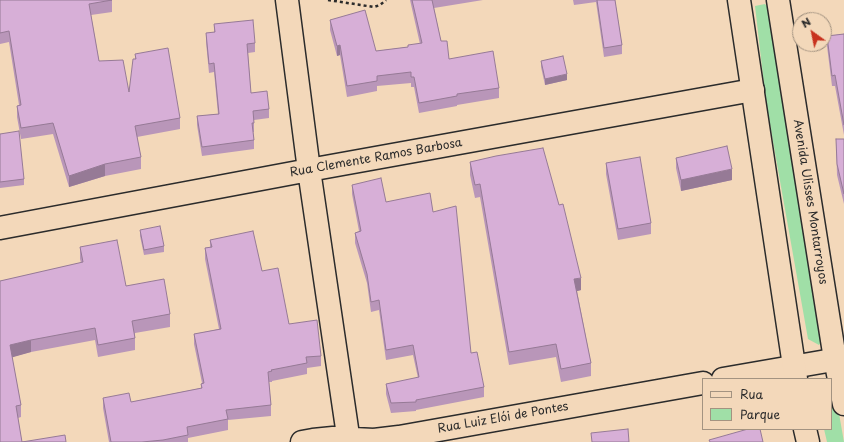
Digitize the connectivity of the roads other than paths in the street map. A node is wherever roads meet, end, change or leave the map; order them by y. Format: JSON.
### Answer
{"nodes":[{"id":1,"x":287,"y":0,"type":"edge"},
{"id":2,"x":739,"y":0,"type":"edge"},
{"id":3,"x":778,"y":0,"type":"edge"},
{"id":4,"x":752,"y":90,"type":"junction"},
{"id":5,"x":309,"y":170,"type":"junction"},
{"id":6,"x":0,"y":228,"type":"edge"},
{"id":7,"x":840,"y":359,"type":"edge"},
{"id":8,"x":795,"y":373,"type":"edge"},
{"id":9,"x":735,"y":378,"type":"edge"},
{"id":10,"x":702,"y":383,"type":"edge"},
{"id":11,"x":844,"y":404,"type":"edge"},
{"id":12,"x":805,"y":430,"type":"edge"},
{"id":13,"x":349,"y":440,"type":"edge"},
{"id":14,"x":302,"y":442,"type":"edge"},
{"id":15,"x":808,"y":442,"type":"edge"}],
"edges":[{"from":1,"to":5,"type":"street"},
{"from":2,"to":4,"type":"street"},
{"from":3,"to":7,"type":"street","name":"Avenida Ulisses Montarroyos"},
{"from":4,"to":5,"type":"street","name":"Rua Clemente Ramos Barbosa"},
{"from":4,"to":8,"type":"street"},
{"from":5,"to":6,"type":"street","name":"Rua Clemente Ramos Barbosa"},
{"from":5,"to":13,"type":"street"},
{"from":7,"to":8,"type":"street"},
{"from":7,"to":11,"type":"street","name":"Avenida Ulisses Montarroyos"},
{"from":8,"to":9,"type":"street"},
{"from":10,"to":13,"type":"street","name":"Rua Luiz Elói de Pontes"},
{"from":12,"to":15,"type":"street"},
{"from":13,"to":14,"type":"street","name":"Rua Luiz Elói de Pontes"}]}
